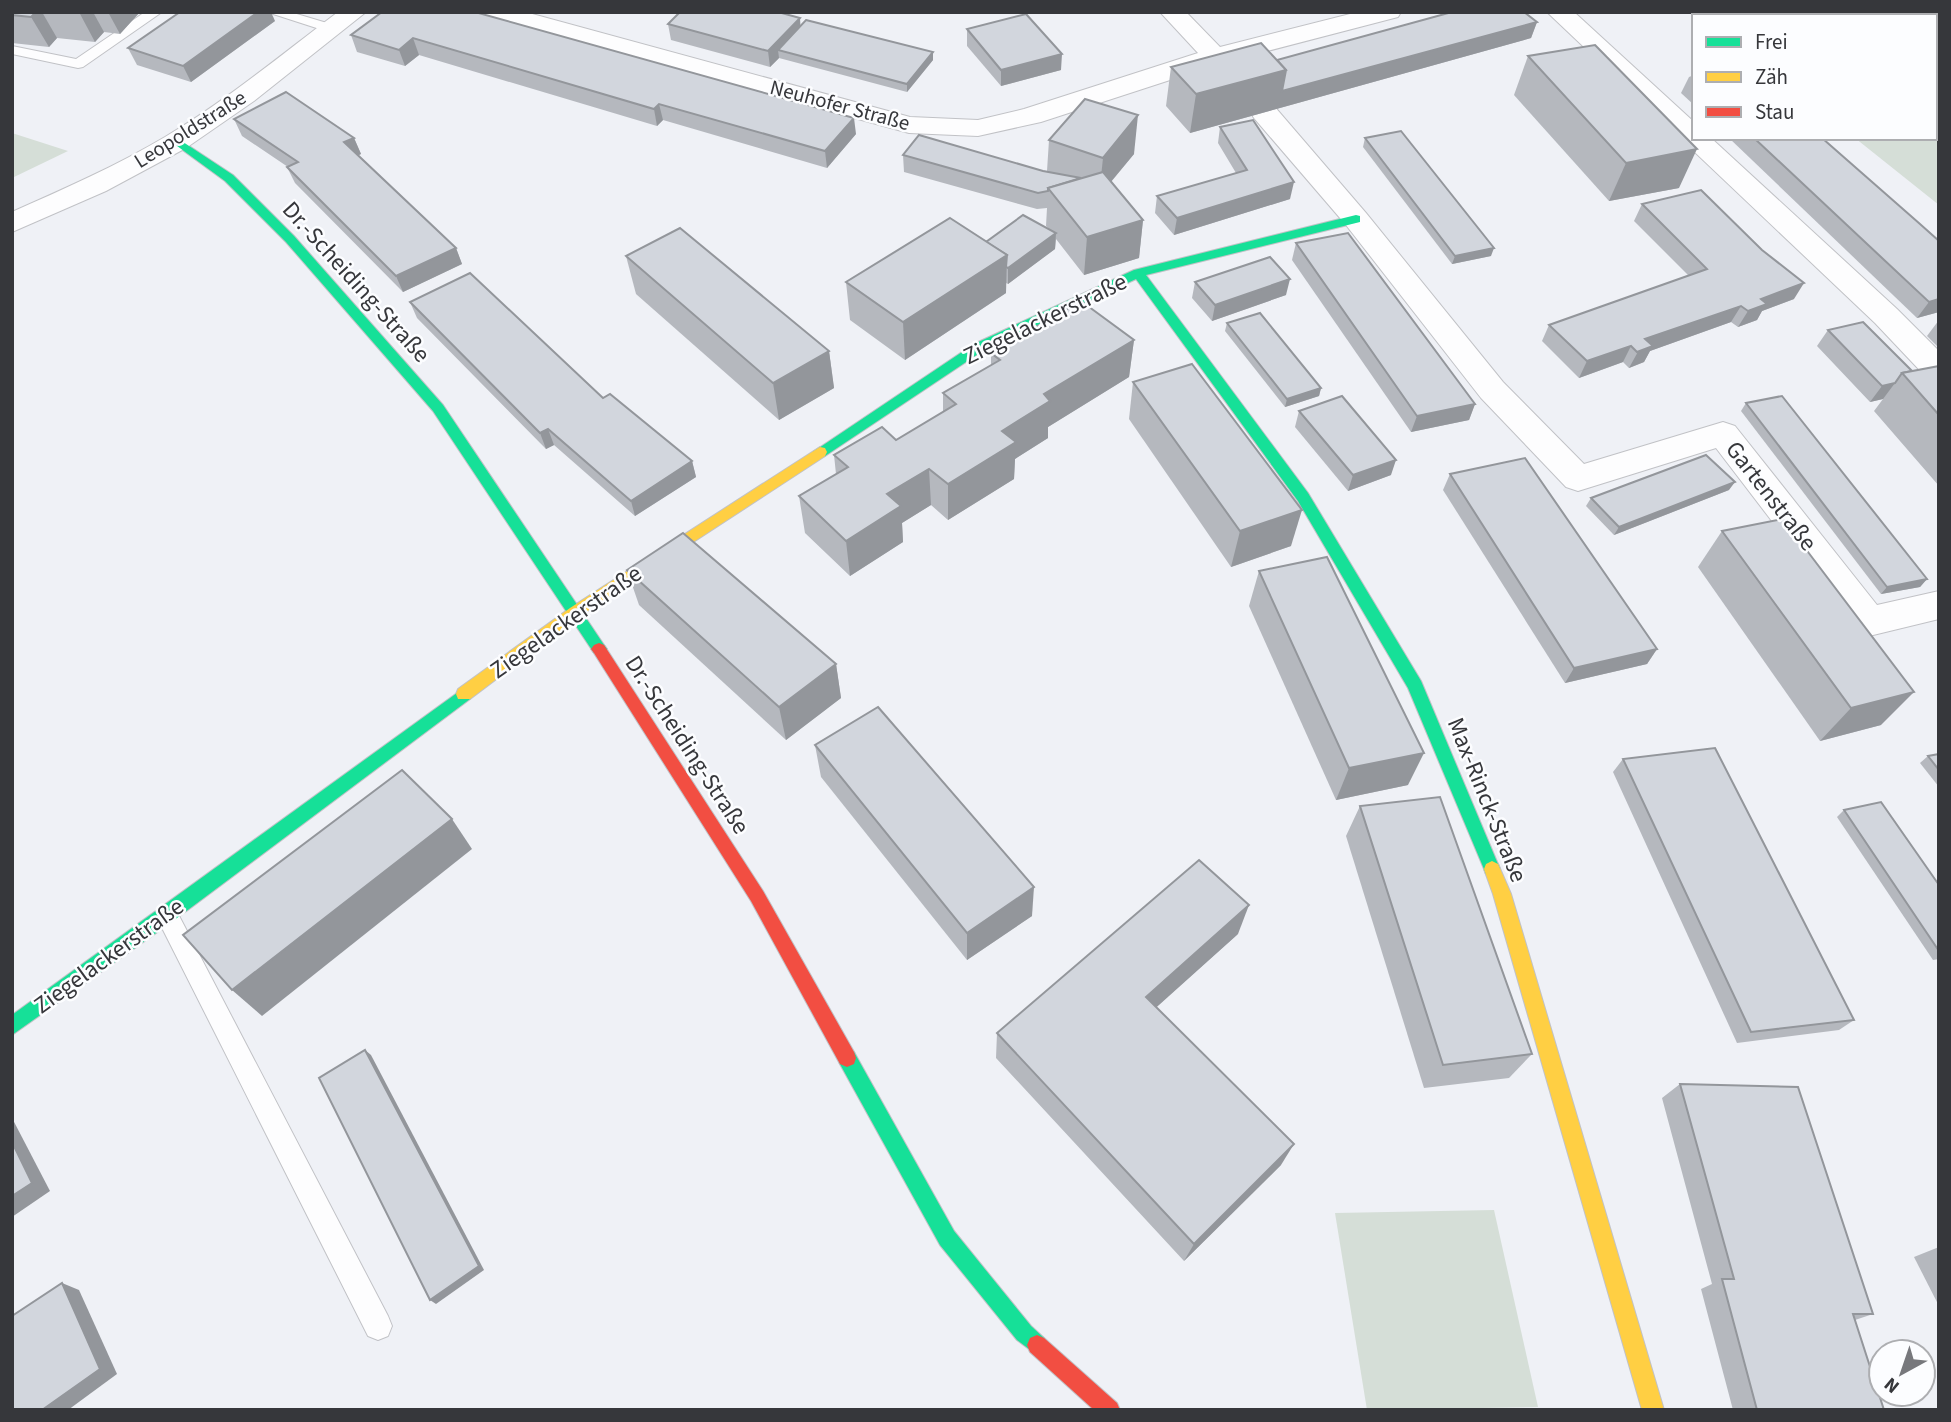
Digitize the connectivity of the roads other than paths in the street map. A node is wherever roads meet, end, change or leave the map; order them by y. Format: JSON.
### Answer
{"nodes":[{"id":1,"x":155,"y":12,"type":"edge"},
{"id":2,"x":274,"y":12,"type":"edge"},
{"id":3,"x":354,"y":12,"type":"edge"},
{"id":4,"x":495,"y":12,"type":"edge"},
{"id":5,"x":1172,"y":12,"type":"edge"},
{"id":6,"x":1389,"y":12,"type":"edge"},
{"id":7,"x":1559,"y":12,"type":"edge"},
{"id":8,"x":332,"y":29,"type":"junction"},
{"id":9,"x":12,"y":50,"type":"edge"},
{"id":10,"x":1216,"y":56,"type":"junction"},
{"id":11,"x":1241,"y":85,"type":"edge"},
{"id":12,"x":1264,"y":112,"type":"edge"},
{"id":13,"x":1692,"y":136,"type":"edge"},
{"id":14,"x":1696,"y":140,"type":"edge"},
{"id":15,"x":177,"y":141,"type":"junction"},
{"id":16,"x":1356,"y":219,"type":"junction"},
{"id":17,"x":12,"y":223,"type":"edge"},
{"id":18,"x":1138,"y":273,"type":"junction"},
{"id":19,"x":1939,"y":371,"type":"edge"},
{"id":20,"x":1939,"y":605,"type":"edge"},
{"id":21,"x":575,"y":612,"type":"junction"},
{"id":22,"x":167,"y":915,"type":"junction"},
{"id":23,"x":12,"y":1026,"type":"edge"},
{"id":24,"x":378,"y":1326,"type":"dead end"},
{"id":25,"x":1110,"y":1410,"type":"edge"},
{"id":26,"x":1653,"y":1410,"type":"edge"}],
"edges":[{"from":1,"to":9,"type":"lane"},
{"from":2,"to":8,"type":"lane"},
{"from":3,"to":8,"type":"street","name":"Leopoldstraße"},
{"from":4,"to":10,"type":"street","name":"Neuhofer Straße"},
{"from":5,"to":10,"type":"street"},
{"from":6,"to":10,"type":"street","name":"Neuhofer Straße"},
{"from":7,"to":13,"type":"street"},
{"from":8,"to":15,"type":"street","name":"Leopoldstraße"},
{"from":10,"to":11,"type":"street"},
{"from":12,"to":16,"type":"street"},
{"from":14,"to":19,"type":"street"},
{"from":15,"to":17,"type":"street","name":"Leopoldstraße"},
{"from":15,"to":21,"type":"street","name":"Dr.-Scheiding-Straße"},
{"from":16,"to":18,"type":"street","name":"Ziegelackerstraße"},
{"from":16,"to":20,"type":"street","name":"Gartenstraße"},
{"from":18,"to":21,"type":"street","name":"Ziegelackerstraße"},
{"from":18,"to":26,"type":"street","name":"Max-Rinck-Straße"},
{"from":21,"to":22,"type":"street","name":"Ziegelackerstraße"},
{"from":21,"to":25,"type":"street","name":"Dr.-Scheiding-Straße"},
{"from":22,"to":23,"type":"street","name":"Ziegelackerstraße"},
{"from":22,"to":24,"type":"lane"}]}
